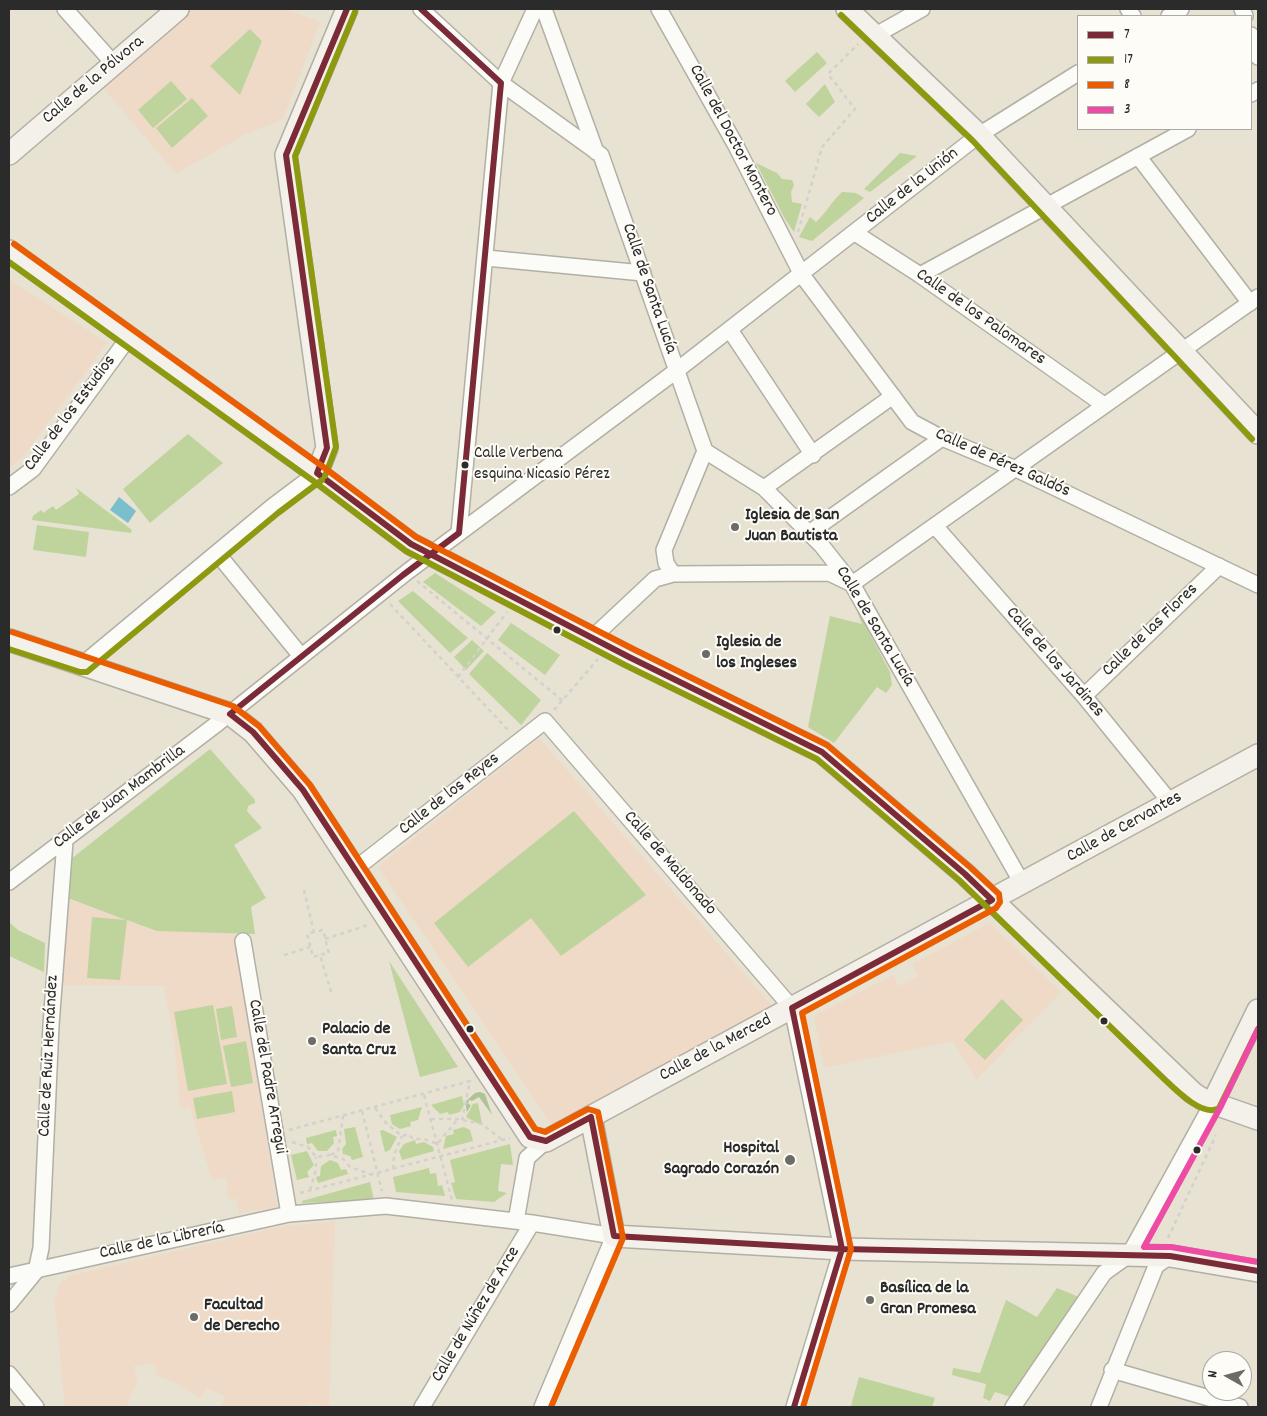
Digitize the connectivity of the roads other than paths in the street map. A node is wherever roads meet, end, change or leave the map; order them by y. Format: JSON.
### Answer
{"nodes":[{"id":1,"x":65,"y":9,"type":"edge"},
{"id":2,"x":178,"y":9,"type":"edge"},
{"id":3,"x":347,"y":9,"type":"edge"},
{"id":4,"x":421,"y":9,"type":"edge"},
{"id":5,"x":535,"y":9,"type":"edge"},
{"id":6,"x":544,"y":9,"type":"edge"},
{"id":7,"x":659,"y":9,"type":"edge"},
{"id":8,"x":847,"y":9,"type":"edge"},
{"id":9,"x":922,"y":9,"type":"edge"},
{"id":10,"x":872,"y":34,"type":"junction"},
{"id":11,"x":1252,"y":37,"type":"edge"},
{"id":12,"x":1258,"y":57,"type":"edge"},
{"id":13,"x":114,"y":64,"type":"junction"},
{"id":14,"x":1077,"y":74,"type":"edge"},
{"id":15,"x":501,"y":83,"type":"junction"},
{"id":16,"x":1186,"y":130,"type":"edge"},
{"id":17,"x":979,"y":135,"type":"junction"},
{"id":18,"x":596,"y":152,"type":"junction"},
{"id":19,"x":9,"y":154,"type":"edge"},
{"id":20,"x":1138,"y":156,"type":"junction"},
{"id":21,"x":1045,"y":206,"type":"junction"},
{"id":22,"x":855,"y":233,"type":"junction"},
{"id":23,"x":9,"y":251,"type":"edge"},
{"id":24,"x":486,"y":258,"type":"junction"},
{"id":25,"x":643,"y":273,"type":"junction"},
{"id":26,"x":802,"y":275,"type":"junction"},
{"id":27,"x":920,"y":275,"type":"junction"},
{"id":28,"x":1254,"y":300,"type":"edge"},
{"id":29,"x":730,"y":330,"type":"junction"},
{"id":30,"x":129,"y":337,"type":"junction"},
{"id":31,"x":1182,"y":351,"type":"junction"},
{"id":32,"x":676,"y":371,"type":"junction"},
{"id":33,"x":893,"y":396,"type":"junction"},
{"id":34,"x":1104,"y":405,"type":"junction"},
{"id":35,"x":1258,"y":433,"type":"edge"},
{"id":36,"x":942,"y":438,"type":"junction"},
{"id":37,"x":705,"y":451,"type":"junction"},
{"id":38,"x":813,"y":455,"type":"junction"},
{"id":39,"x":1016,"y":469,"type":"junction"},
{"id":40,"x":317,"y":473,"type":"junction"},
{"id":41,"x":9,"y":487,"type":"edge"},
{"id":42,"x":764,"y":488,"type":"junction"},
{"id":43,"x":935,"y":526,"type":"junction"},
{"id":44,"x":459,"y":533,"type":"junction"},
{"id":45,"x":809,"y":533,"type":"junction"},
{"id":46,"x":822,"y":546,"type":"junction"},
{"id":47,"x":217,"y":553,"type":"junction"},
{"id":48,"x":431,"y":554,"type":"junction"},
{"id":49,"x":1219,"y":566,"type":"junction"},
{"id":50,"x":813,"y":572,"type":"junction"},
{"id":51,"x":672,"y":574,"type":"junction"},
{"id":52,"x":852,"y":584,"type":"junction"},
{"id":53,"x":1258,"y":585,"type":"edge"},
{"id":54,"x":592,"y":638,"type":"junction"},
{"id":55,"x":9,"y":640,"type":"edge"},
{"id":56,"x":302,"y":656,"type":"junction"},
{"id":57,"x":83,"y":664,"type":"junction"},
{"id":58,"x":1084,"y":696,"type":"junction"},
{"id":59,"x":230,"y":714,"type":"junction"},
{"id":60,"x":545,"y":721,"type":"joint"},
{"id":61,"x":1258,"y":755,"type":"edge"},
{"id":62,"x":1171,"y":803,"type":"junction"},
{"id":63,"x":65,"y":841,"type":"junction"},
{"id":64,"x":355,"y":869,"type":"junction"},
{"id":65,"x":10,"y":878,"type":"edge"},
{"id":66,"x":1022,"y":883,"type":"junction"},
{"id":67,"x":992,"y":900,"type":"junction"},
{"id":68,"x":243,"y":941,"type":"dead end"},
{"id":69,"x":792,"y":1008,"type":"junction"},
{"id":70,"x":1258,"y":1010,"type":"edge"},
{"id":71,"x":1213,"y":1102,"type":"junction"},
{"id":72,"x":591,"y":1117,"type":"junction"},
{"id":73,"x":1258,"y":1119,"type":"edge"},
{"id":74,"x":546,"y":1141,"type":"junction"},
{"id":75,"x":289,"y":1214,"type":"junction"},
{"id":76,"x":516,"y":1221,"type":"junction"},
{"id":77,"x":532,"y":1223,"type":"junction"},
{"id":78,"x":614,"y":1236,"type":"junction"},
{"id":79,"x":842,"y":1249,"type":"junction"},
{"id":80,"x":1130,"y":1255,"type":"junction"},
{"id":81,"x":1170,"y":1256,"type":"junction"},
{"id":82,"x":36,"y":1270,"type":"junction"},
{"id":83,"x":1258,"y":1271,"type":"edge"},
{"id":84,"x":9,"y":1277,"type":"edge"},
{"id":85,"x":11,"y":1302,"type":"edge"},
{"id":86,"x":1112,"y":1370,"type":"junction"},
{"id":87,"x":9,"y":1374,"type":"edge"},
{"id":88,"x":36,"y":1407,"type":"edge"},
{"id":89,"x":422,"y":1407,"type":"edge"},
{"id":90,"x":542,"y":1407,"type":"edge"},
{"id":91,"x":794,"y":1407,"type":"edge"},
{"id":92,"x":1013,"y":1407,"type":"edge"},
{"id":93,"x":1099,"y":1407,"type":"edge"},
{"id":94,"x":1240,"y":1407,"type":"edge"}],
"edges":[{"from":1,"to":13,"type":"street"},
{"from":2,"to":13,"type":"street","name":"Calle de la Pólvora"},
{"from":3,"to":40,"type":"street"},
{"from":4,"to":15,"type":"street","name":"Calle de Santa Lucía"},
{"from":5,"to":15,"type":"street"},
{"from":6,"to":18,"type":"street","name":"Calle de Santa Lucía"},
{"from":7,"to":26,"type":"street","name":"Calle del Doctor Montero"},
{"from":8,"to":10,"type":"street"},
{"from":9,"to":10,"type":"street"},
{"from":10,"to":17,"type":"street"},
{"from":11,"to":12,"type":"street"},
{"from":13,"to":19,"type":"street","name":"Calle de la Pólvora"},
{"from":14,"to":17,"type":"street","name":"Calle de la Unión"},
{"from":15,"to":18,"type":"street","name":"Calle de Santa Lucía"},
{"from":15,"to":24,"type":"street"},
{"from":16,"to":20,"type":"street"},
{"from":17,"to":21,"type":"street"},
{"from":17,"to":22,"type":"street","name":"Calle de la Unión"},
{"from":18,"to":25,"type":"street","name":"Calle de Santa Lucía"},
{"from":20,"to":21,"type":"street"},
{"from":20,"to":28,"type":"street"},
{"from":21,"to":27,"type":"street"},
{"from":21,"to":31,"type":"street"},
{"from":22,"to":26,"type":"street","name":"Calle de la Unión"},
{"from":22,"to":27,"type":"street","name":"Calle de los Palomares"},
{"from":23,"to":30,"type":"street"},
{"from":24,"to":25,"type":"street"},
{"from":24,"to":44,"type":"street"},
{"from":25,"to":32,"type":"street","name":"Calle de Santa Lucía"},
{"from":26,"to":29,"type":"street","name":"Calle de la Unión"},
{"from":26,"to":33,"type":"street","name":"Calle de Pérez Galdós"},
{"from":27,"to":34,"type":"street","name":"Calle de los Palomares"},
{"from":28,"to":31,"type":"street"},
{"from":29,"to":32,"type":"street","name":"Calle de la Unión"},
{"from":29,"to":38,"type":"street"},
{"from":30,"to":40,"type":"street"},
{"from":30,"to":41,"type":"street","name":"Calle de los Estudios"},
{"from":31,"to":34,"type":"street"},
{"from":31,"to":35,"type":"street"},
{"from":32,"to":37,"type":"street","name":"Calle de Santa Lucía"},
{"from":32,"to":44,"type":"street","name":"Calle de la Unión"},
{"from":33,"to":36,"type":"street","name":"Calle de Pérez Galdós"},
{"from":33,"to":38,"type":"street"},
{"from":34,"to":39,"type":"street"},
{"from":36,"to":39,"type":"street","name":"Calle de Pérez Galdós"},
{"from":36,"to":45,"type":"street"},
{"from":37,"to":42,"type":"street","name":"Calle de Santa Lucía"},
{"from":37,"to":51,"type":"street"},
{"from":38,"to":42,"type":"street"},
{"from":39,"to":43,"type":"street"},
{"from":39,"to":49,"type":"street","name":"Calle de Pérez Galdós"},
{"from":40,"to":47,"type":"street"},
{"from":40,"to":48,"type":"street"},
{"from":42,"to":45,"type":"street","name":"Calle de Santa Lucía"},
{"from":43,"to":52,"type":"street"},
{"from":43,"to":58,"type":"street","name":"Calle de los Jardines"},
{"from":44,"to":48,"type":"street","name":"Calle de Juan Mambrilla"},
{"from":45,"to":46,"type":"street","name":"Calle de Santa Lucía"},
{"from":46,"to":50,"type":"street"},
{"from":46,"to":52,"type":"street","name":"Calle de Santa Lucía"},
{"from":47,"to":56,"type":"street"},
{"from":47,"to":57,"type":"street"},
{"from":48,"to":54,"type":"street"},
{"from":48,"to":56,"type":"street","name":"Calle de Juan Mambrilla"},
{"from":49,"to":53,"type":"street","name":"Calle de Pérez Galdós"},
{"from":49,"to":58,"type":"street","name":"Calle de las Flores"},
{"from":50,"to":51,"type":"street"},
{"from":50,"to":52,"type":"street"},
{"from":51,"to":54,"type":"street"},
{"from":52,"to":66,"type":"street","name":"Calle de Santa Lucía"},
{"from":54,"to":67,"type":"street"},
{"from":55,"to":57,"type":"street"},
{"from":56,"to":59,"type":"street","name":"Calle de Juan Mambrilla"},
{"from":57,"to":59,"type":"street"},
{"from":58,"to":62,"type":"street","name":"Calle de los Jardines"},
{"from":59,"to":63,"type":"street","name":"Calle de Juan Mambrilla"},
{"from":59,"to":64,"type":"street"},
{"from":60,"to":64,"type":"street","name":"Calle de los Reyes"},
{"from":60,"to":69,"type":"street","name":"Calle de Maldonado"},
{"from":61,"to":62,"type":"street","name":"Calle de Cervantes"},
{"from":62,"to":66,"type":"street","name":"Calle de Cervantes"},
{"from":63,"to":65,"type":"street","name":"Calle de Juan Mambrilla"},
{"from":63,"to":82,"type":"street","name":"Calle de Ruiz Hernández"},
{"from":64,"to":74,"type":"street"},
{"from":66,"to":67,"type":"street","name":"Calle de Cervantes"},
{"from":67,"to":69,"type":"street","name":"Calle de la Merced"},
{"from":67,"to":71,"type":"street"},
{"from":68,"to":75,"type":"street","name":"Calle del Padre Arregui"},
{"from":69,"to":72,"type":"street","name":"Calle de la Merced"},
{"from":69,"to":79,"type":"street"},
{"from":70,"to":71,"type":"street"},
{"from":71,"to":73,"type":"street"},
{"from":71,"to":80,"type":"street"},
{"from":72,"to":74,"type":"street","name":"Calle de la Merced"},
{"from":72,"to":78,"type":"street"},
{"from":74,"to":76,"type":"street"},
{"from":75,"to":76,"type":"street","name":"Calle de la Librería"},
{"from":75,"to":82,"type":"street","name":"Calle de la Librería"},
{"from":76,"to":77,"type":"street","name":"Calle de la Librería"},
{"from":77,"to":78,"type":"street","name":"Calle de la Librería"},
{"from":77,"to":89,"type":"street","name":"Calle de Núñez de Arce"},
{"from":78,"to":79,"type":"street"},
{"from":78,"to":90,"type":"street"},
{"from":79,"to":80,"type":"street"},
{"from":79,"to":91,"type":"street"},
{"from":80,"to":81,"type":"street"},
{"from":80,"to":92,"type":"street"},
{"from":81,"to":83,"type":"street"},
{"from":81,"to":86,"type":"street"},
{"from":82,"to":84,"type":"street","name":"Calle de la Librería"},
{"from":82,"to":85,"type":"street"},
{"from":84,"to":85,"type":"street"},
{"from":86,"to":93,"type":"street"},
{"from":86,"to":94,"type":"street"},
{"from":87,"to":88,"type":"street"}]}
